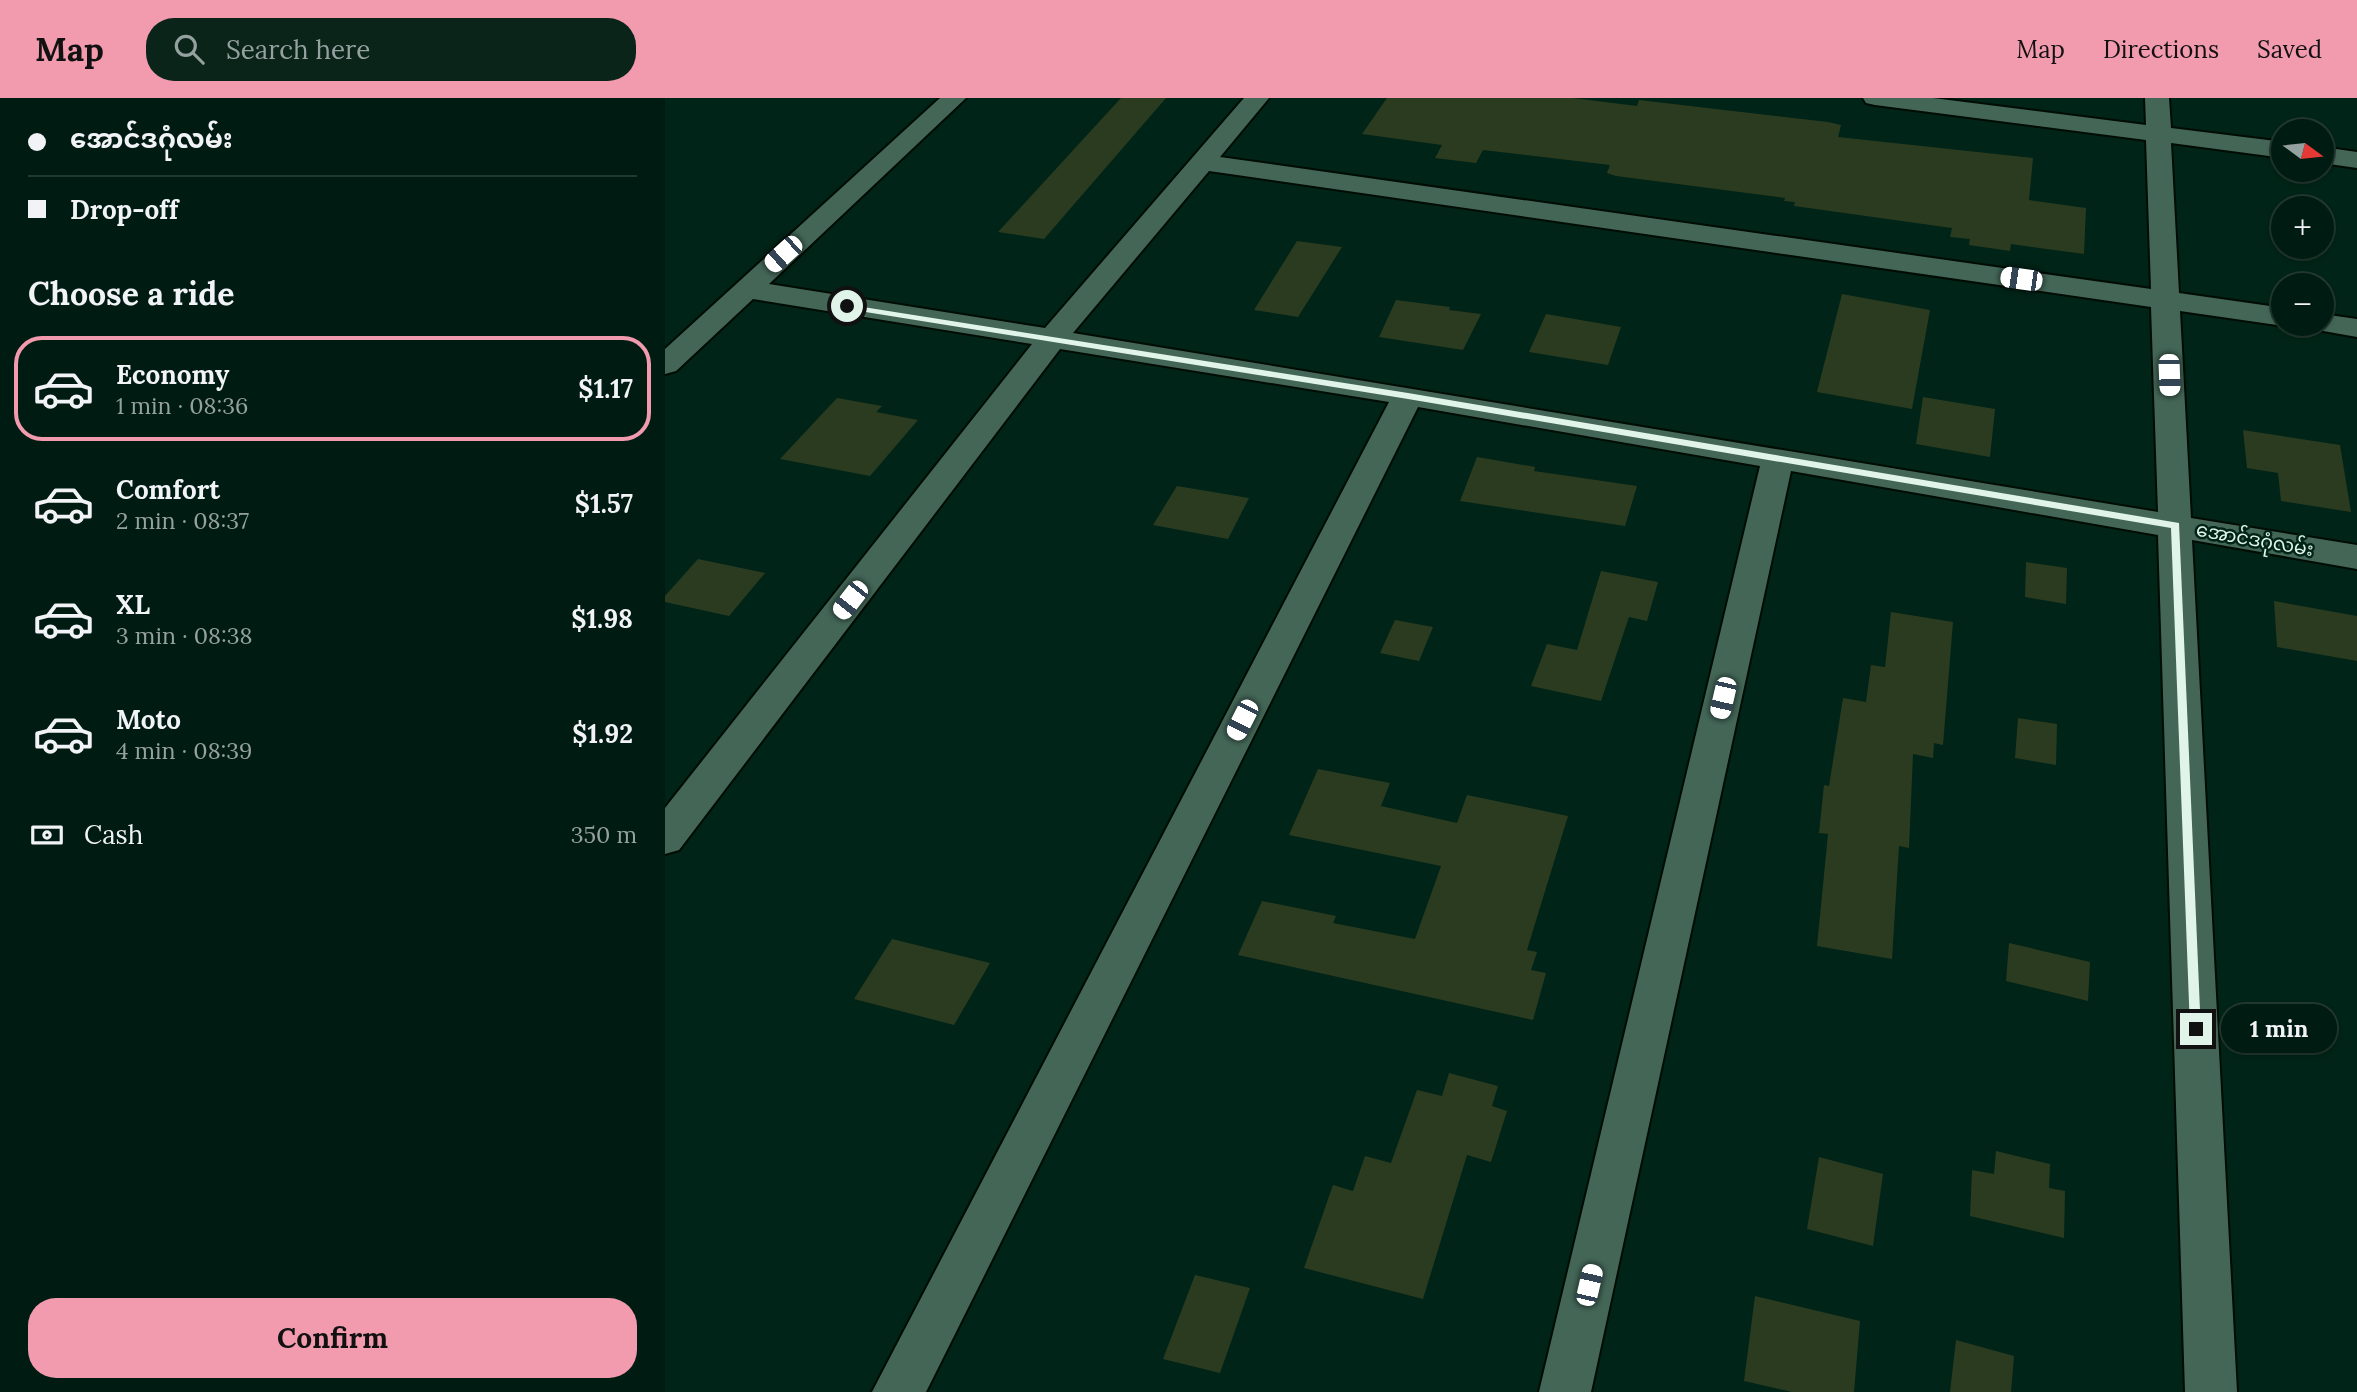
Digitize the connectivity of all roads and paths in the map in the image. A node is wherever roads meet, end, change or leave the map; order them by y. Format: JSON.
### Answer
{"nodes":[{"id":1,"x":954,"y":98,"type":"edge"},
{"id":2,"x":1257,"y":98,"type":"edge"},
{"id":3,"x":1875,"y":98,"type":"edge"},
{"id":4,"x":2158,"y":116,"type":"edge"},
{"id":5,"x":2271,"y":146,"type":"edge"},
{"id":6,"x":2335,"y":157,"type":"edge"},
{"id":7,"x":2357,"y":160,"type":"edge"},
{"id":8,"x":1201,"y":162,"type":"junction"},
{"id":9,"x":745,"y":289,"type":"junction"},
{"id":10,"x":2166,"y":299,"type":"junction"},
{"id":11,"x":2271,"y":315,"type":"edge"},
{"id":12,"x":2334,"y":325,"type":"edge"},
{"id":13,"x":2357,"y":328,"type":"edge"},
{"id":14,"x":1051,"y":340,"type":"junction"},
{"id":15,"x":665,"y":365,"type":"edge"},
{"id":16,"x":1408,"y":396,"type":"junction"},
{"id":17,"x":1777,"y":458,"type":"junction"},
{"id":18,"x":2176,"y":526,"type":"junction"},
{"id":19,"x":2357,"y":557,"type":"edge"},
{"id":20,"x":665,"y":838,"type":"edge"},
{"id":21,"x":898,"y":1392,"type":"edge"},
{"id":22,"x":1565,"y":1392,"type":"edge"},
{"id":23,"x":2211,"y":1392,"type":"edge"}],
"edges":[{"from":1,"to":9,"type":"street"},
{"from":2,"to":8,"type":"street"},
{"from":3,"to":4,"type":"street"},
{"from":4,"to":5,"type":"street"},
{"from":4,"to":10,"type":"street"},
{"from":6,"to":7,"type":"street"},
{"from":8,"to":10,"type":"street"},
{"from":8,"to":14,"type":"street"},
{"from":9,"to":14,"type":"street","name":"အောင်ဒဂုံလမ်း"},
{"from":9,"to":15,"type":"street"},
{"from":10,"to":11,"type":"street"},
{"from":10,"to":18,"type":"street"},
{"from":12,"to":13,"type":"street"},
{"from":14,"to":16,"type":"street","name":"အောင်ဒဂုံလမ်း"},
{"from":14,"to":20,"type":"street"},
{"from":16,"to":17,"type":"street","name":"အောင်ဒဂုံလမ်း"},
{"from":16,"to":21,"type":"street"},
{"from":17,"to":18,"type":"street","name":"အောင်ဒဂုံလမ်း"},
{"from":17,"to":22,"type":"street"},
{"from":18,"to":19,"type":"street","name":"အောင်ဒဂုံလမ်း"},
{"from":18,"to":23,"type":"street"}]}
